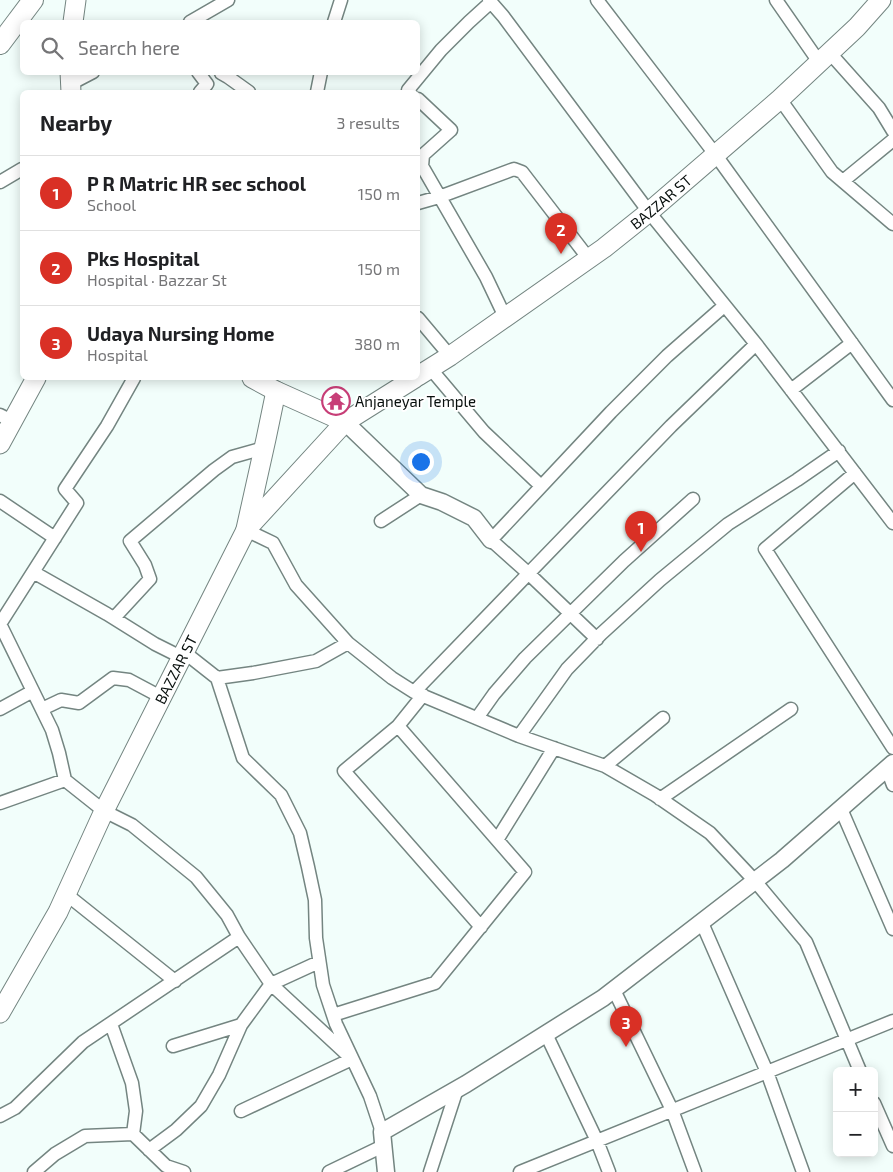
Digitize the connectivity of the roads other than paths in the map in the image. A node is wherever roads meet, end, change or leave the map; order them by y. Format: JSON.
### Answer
{"nodes":[{"id":1,"x":33,"y":0,"type":"edge"},
{"id":2,"x":40,"y":0,"type":"edge"},
{"id":3,"x":76,"y":0,"type":"edge"},
{"id":4,"x":228,"y":0,"type":"edge"},
{"id":5,"x":341,"y":0,"type":"edge"},
{"id":6,"x":597,"y":0,"type":"edge"},
{"id":7,"x":776,"y":0,"type":"edge"},
{"id":8,"x":490,"y":1,"type":"edge"},
{"id":9,"x":873,"y":4,"type":"edge"},
{"id":10,"x":25,"y":20,"type":"edge"},
{"id":11,"x":72,"y":20,"type":"edge"},
{"id":12,"x":193,"y":20,"type":"edge"},
{"id":13,"x":335,"y":20,"type":"edge"},
{"id":14,"x":20,"y":26,"type":"edge"},
{"id":15,"x":0,"y":44,"type":"edge"},
{"id":16,"x":0,"y":52,"type":"edge"},
{"id":17,"x":824,"y":57,"type":"junction"},
{"id":18,"x":87,"y":75,"type":"edge"},
{"id":19,"x":200,"y":75,"type":"edge"},
{"id":20,"x":226,"y":75,"type":"edge"},
{"id":21,"x":320,"y":75,"type":"edge"},
{"id":22,"x":70,"y":83,"type":"edge"},
{"id":23,"x":202,"y":90,"type":"edge"},
{"id":24,"x":246,"y":90,"type":"edge"},
{"id":25,"x":317,"y":90,"type":"edge"},
{"id":26,"x":408,"y":90,"type":"edge"},
{"id":27,"x":780,"y":99,"type":"junction"},
{"id":28,"x":420,"y":100,"type":"edge"},
{"id":29,"x":893,"y":131,"type":"edge"},
{"id":30,"x":893,"y":140,"type":"edge"},
{"id":31,"x":715,"y":154,"type":"junction"},
{"id":32,"x":20,"y":170,"type":"edge"},
{"id":33,"x":843,"y":181,"type":"junction"},
{"id":34,"x":0,"y":182,"type":"edge"},
{"id":35,"x":440,"y":197,"type":"junction"},
{"id":36,"x":420,"y":202,"type":"edge"},
{"id":37,"x":649,"y":212,"type":"junction"},
{"id":38,"x":893,"y":224,"type":"edge"},
{"id":39,"x":588,"y":259,"type":"junction"},
{"id":40,"x":724,"y":306,"type":"junction"},
{"id":41,"x":505,"y":317,"type":"junction"},
{"id":42,"x":420,"y":320,"type":"edge"},
{"id":43,"x":852,"y":343,"type":"junction"},
{"id":44,"x":756,"y":344,"type":"junction"},
{"id":45,"x":450,"y":356,"type":"junction"},
{"id":46,"x":421,"y":374,"type":"edge"},
{"id":47,"x":34,"y":380,"type":"edge"},
{"id":48,"x":133,"y":380,"type":"edge"},
{"id":49,"x":260,"y":380,"type":"edge"},
{"id":50,"x":412,"y":380,"type":"edge"},
{"id":51,"x":277,"y":384,"type":"edge"},
{"id":52,"x":790,"y":390,"type":"junction"},
{"id":53,"x":893,"y":400,"type":"edge"},
{"id":54,"x":6,"y":418,"type":"edge"},
{"id":55,"x":345,"y":422,"type":"junction"},
{"id":56,"x":0,"y":444,"type":"edge"},
{"id":57,"x":264,"y":448,"type":"junction"},
{"id":58,"x":838,"y":451,"type":"junction"},
{"id":59,"x":855,"y":472,"type":"junction"},
{"id":60,"x":541,"y":486,"type":"junction"},
{"id":61,"x":422,"y":495,"type":"junction"},
{"id":62,"x":693,"y":498,"type":"dead end"},
{"id":63,"x":0,"y":501,"type":"edge"},
{"id":64,"x":381,"y":521,"type":"dead end"},
{"id":65,"x":893,"y":523,"type":"edge"},
{"id":66,"x":246,"y":530,"type":"junction"},
{"id":67,"x":54,"y":538,"type":"junction"},
{"id":68,"x":491,"y":540,"type":"junction"},
{"id":69,"x":32,"y":572,"type":"junction"},
{"id":70,"x":528,"y":573,"type":"junction"},
{"id":71,"x":570,"y":613,"type":"junction"},
{"id":72,"x":114,"y":618,"type":"junction"},
{"id":73,"x":596,"y":639,"type":"junction"},
{"id":74,"x":348,"y":643,"type":"junction"},
{"id":75,"x":182,"y":654,"type":"junction"},
{"id":76,"x":218,"y":678,"type":"junction"},
{"id":77,"x":33,"y":691,"type":"junction"},
{"id":78,"x":418,"y":694,"type":"junction"},
{"id":79,"x":161,"y":697,"type":"junction"},
{"id":80,"x":0,"y":709,"type":"edge"},
{"id":81,"x":42,"y":709,"type":"junction"},
{"id":82,"x":791,"y":710,"type":"dead end"},
{"id":83,"x":477,"y":718,"type":"junction"},
{"id":84,"x":662,"y":718,"type":"dead end"},
{"id":85,"x":398,"y":726,"type":"junction"},
{"id":86,"x":519,"y":736,"type":"junction"},
{"id":87,"x":554,"y":748,"type":"junction"},
{"id":88,"x":893,"y":748,"type":"edge"},
{"id":89,"x":605,"y":766,"type":"junction"},
{"id":90,"x":890,"y":766,"type":"edge"},
{"id":91,"x":65,"y":780,"type":"junction"},
{"id":92,"x":893,"y":785,"type":"edge"},
{"id":93,"x":660,"y":799,"type":"junction"},
{"id":94,"x":0,"y":803,"type":"edge"},
{"id":95,"x":841,"y":809,"type":"junction"},
{"id":96,"x":104,"y":811,"type":"junction"},
{"id":97,"x":497,"y":840,"type":"junction"},
{"id":98,"x":755,"y":881,"type":"junction"},
{"id":99,"x":66,"y":894,"type":"junction"},
{"id":100,"x":702,"y":923,"type":"junction"},
{"id":101,"x":480,"y":927,"type":"junction"},
{"id":102,"x":893,"y":929,"type":"edge"},
{"id":103,"x":239,"y":937,"type":"junction"},
{"id":104,"x":319,"y":962,"type":"junction"},
{"id":105,"x":175,"y":980,"type":"junction"},
{"id":106,"x":270,"y":984,"type":"junction"},
{"id":107,"x":614,"y":990,"type":"junction"},
{"id":108,"x":0,"y":1013,"type":"edge"},
{"id":109,"x":333,"y":1015,"type":"junction"},
{"id":110,"x":893,"y":1021,"type":"edge"},
{"id":111,"x":111,"y":1024,"type":"junction"},
{"id":112,"x":241,"y":1025,"type":"junction"},
{"id":113,"x":546,"y":1034,"type":"junction"},
{"id":114,"x":847,"y":1040,"type":"junction"},
{"id":115,"x":173,"y":1046,"type":"dead end"},
{"id":116,"x":352,"y":1058,"type":"junction"},
{"id":117,"x":858,"y":1067,"type":"edge"},
{"id":118,"x":767,"y":1072,"type":"junction"},
{"id":119,"x":457,"y":1089,"type":"junction"},
{"id":120,"x":672,"y":1110,"type":"junction"},
{"id":121,"x":241,"y":1111,"type":"dead end"},
{"id":122,"x":878,"y":1112,"type":"edge"},
{"id":123,"x":0,"y":1116,"type":"edge"},
{"id":124,"x":133,"y":1134,"type":"junction"},
{"id":125,"x":383,"y":1139,"type":"junction"},
{"id":126,"x":597,"y":1141,"type":"junction"},
{"id":127,"x":893,"y":1146,"type":"edge"},
{"id":128,"x":149,"y":1150,"type":"junction"},
{"id":129,"x":163,"y":1169,"type":"edge"},
{"id":130,"x":34,"y":1172,"type":"edge"},
{"id":131,"x":184,"y":1172,"type":"edge"},
{"id":132,"x":329,"y":1172,"type":"edge"},
{"id":133,"x":386,"y":1172,"type":"edge"},
{"id":134,"x":430,"y":1172,"type":"edge"},
{"id":135,"x":520,"y":1172,"type":"edge"},
{"id":136,"x":609,"y":1172,"type":"edge"},
{"id":137,"x":695,"y":1172,"type":"edge"},
{"id":138,"x":803,"y":1172,"type":"edge"}],
"edges":[{"from":1,"to":15,"type":"main road"},
{"from":2,"to":10,"type":"street"},
{"from":3,"to":11,"type":"main road"},
{"from":4,"to":12,"type":"street"},
{"from":5,"to":13,"type":"street"},
{"from":6,"to":31,"type":"street"},
{"from":7,"to":17,"type":"street"},
{"from":8,"to":26,"type":"street"},
{"from":8,"to":37,"type":"street"},
{"from":9,"to":17,"type":"main road","name":"BAZZAR ST"},
{"from":14,"to":16,"type":"street"},
{"from":17,"to":27,"type":"main road","name":"BAZZAR ST"},
{"from":17,"to":29,"type":"street"},
{"from":18,"to":22,"type":"street"},
{"from":19,"to":23,"type":"street"},
{"from":20,"to":24,"type":"street"},
{"from":21,"to":25,"type":"street"},
{"from":27,"to":31,"type":"main road","name":"BAZZAR ST"},
{"from":27,"to":33,"type":"street"},
{"from":28,"to":35,"type":"street"},
{"from":30,"to":33,"type":"street"},
{"from":31,"to":37,"type":"main road","name":"BAZZAR ST"},
{"from":31,"to":43,"type":"street"},
{"from":32,"to":34,"type":"street"},
{"from":33,"to":38,"type":"street"},
{"from":35,"to":36,"type":"street"},
{"from":35,"to":39,"type":"street"},
{"from":35,"to":41,"type":"street"},
{"from":37,"to":39,"type":"main road","name":"BAZZAR ST"},
{"from":37,"to":40,"type":"street"},
{"from":39,"to":41,"type":"main road","name":"BAZZAR ST"},
{"from":40,"to":44,"type":"street"},
{"from":40,"to":60,"type":"street"},
{"from":41,"to":45,"type":"main road","name":"BAZZAR ST"},
{"from":42,"to":45,"type":"street"},
{"from":43,"to":52,"type":"street"},
{"from":43,"to":53,"type":"street"},
{"from":44,"to":52,"type":"street"},
{"from":44,"to":70,"type":"street"},
{"from":45,"to":46,"type":"main road","name":"BAZZAR ST"},
{"from":46,"to":60,"type":"street"},
{"from":47,"to":54,"type":"main road"},
{"from":48,"to":67,"type":"street"},
{"from":49,"to":51,"type":"main road"},
{"from":50,"to":55,"type":"main road","name":"BAZZAR ST"},
{"from":51,"to":55,"type":"main road"},
{"from":51,"to":57,"type":"main road"},
{"from":52,"to":58,"type":"street"},
{"from":54,"to":56,"type":"main road"},
{"from":55,"to":61,"type":"street"},
{"from":55,"to":66,"type":"main road","name":"BAZZAR ST"},
{"from":57,"to":66,"type":"main road"},
{"from":57,"to":72,"type":"street"},
{"from":58,"to":59,"type":"street"},
{"from":58,"to":73,"type":"street"},
{"from":59,"to":65,"type":"street"},
{"from":59,"to":88,"type":"street"},
{"from":60,"to":68,"type":"street"},
{"from":61,"to":64,"type":"street"},
{"from":61,"to":68,"type":"street"},
{"from":62,"to":71,"type":"street"},
{"from":63,"to":67,"type":"street"},
{"from":66,"to":74,"type":"street"},
{"from":66,"to":75,"type":"main road","name":"BAZZAR ST"},
{"from":67,"to":69,"type":"street"},
{"from":68,"to":70,"type":"street"},
{"from":69,"to":72,"type":"street"},
{"from":69,"to":77,"type":"street"},
{"from":70,"to":71,"type":"street"},
{"from":70,"to":78,"type":"street"},
{"from":71,"to":73,"type":"street"},
{"from":71,"to":83,"type":"street"},
{"from":72,"to":75,"type":"street"},
{"from":73,"to":86,"type":"street"},
{"from":74,"to":76,"type":"street"},
{"from":74,"to":78,"type":"street"},
{"from":75,"to":76,"type":"street"},
{"from":75,"to":79,"type":"main road","name":"BAZZAR ST"},
{"from":76,"to":104,"type":"street"},
{"from":77,"to":80,"type":"street"},
{"from":77,"to":81,"type":"street"},
{"from":78,"to":83,"type":"street"},
{"from":78,"to":85,"type":"street"},
{"from":79,"to":81,"type":"street"},
{"from":79,"to":96,"type":"main road","name":"BAZZAR ST"},
{"from":81,"to":91,"type":"street"},
{"from":82,"to":93,"type":"street"},
{"from":83,"to":86,"type":"street"},
{"from":84,"to":89,"type":"street"},
{"from":85,"to":97,"type":"street"},
{"from":85,"to":101,"type":"street"},
{"from":86,"to":87,"type":"street"},
{"from":87,"to":89,"type":"street"},
{"from":87,"to":97,"type":"street"},
{"from":89,"to":93,"type":"street"},
{"from":90,"to":92,"type":"street"},
{"from":90,"to":95,"type":"street"},
{"from":91,"to":94,"type":"street"},
{"from":91,"to":96,"type":"street"},
{"from":93,"to":98,"type":"street"},
{"from":95,"to":98,"type":"street"},
{"from":95,"to":102,"type":"street"},
{"from":96,"to":99,"type":"main road","name":"BAZZAR ST"},
{"from":96,"to":103,"type":"street"},
{"from":97,"to":101,"type":"street"},
{"from":98,"to":100,"type":"street"},
{"from":98,"to":114,"type":"street"},
{"from":99,"to":105,"type":"street"},
{"from":99,"to":108,"type":"main road","name":"BAZZAR ST"},
{"from":100,"to":107,"type":"street"},
{"from":100,"to":118,"type":"street"},
{"from":101,"to":109,"type":"street"},
{"from":103,"to":105,"type":"street"},
{"from":103,"to":106,"type":"street"},
{"from":104,"to":106,"type":"street"},
{"from":104,"to":109,"type":"street"},
{"from":105,"to":111,"type":"street"},
{"from":106,"to":112,"type":"street"},
{"from":106,"to":116,"type":"street"},
{"from":107,"to":113,"type":"street"},
{"from":107,"to":120,"type":"street"},
{"from":109,"to":116,"type":"street"},
{"from":110,"to":114,"type":"street"},
{"from":111,"to":123,"type":"street"},
{"from":111,"to":124,"type":"street"},
{"from":112,"to":115,"type":"street"},
{"from":112,"to":128,"type":"street"},
{"from":113,"to":119,"type":"street"},
{"from":113,"to":126,"type":"street"},
{"from":114,"to":117,"type":"street"},
{"from":114,"to":118,"type":"street"},
{"from":116,"to":121,"type":"street"},
{"from":116,"to":125,"type":"street"},
{"from":118,"to":120,"type":"street"},
{"from":118,"to":138,"type":"street"},
{"from":119,"to":125,"type":"street"},
{"from":119,"to":134,"type":"street"},
{"from":120,"to":126,"type":"street"},
{"from":120,"to":137,"type":"street"},
{"from":122,"to":127,"type":"street"},
{"from":124,"to":128,"type":"street"},
{"from":124,"to":130,"type":"street"},
{"from":125,"to":132,"type":"street"},
{"from":125,"to":133,"type":"street"},
{"from":126,"to":135,"type":"street"},
{"from":126,"to":136,"type":"street"},
{"from":128,"to":129,"type":"street"},
{"from":129,"to":131,"type":"street"}]}
